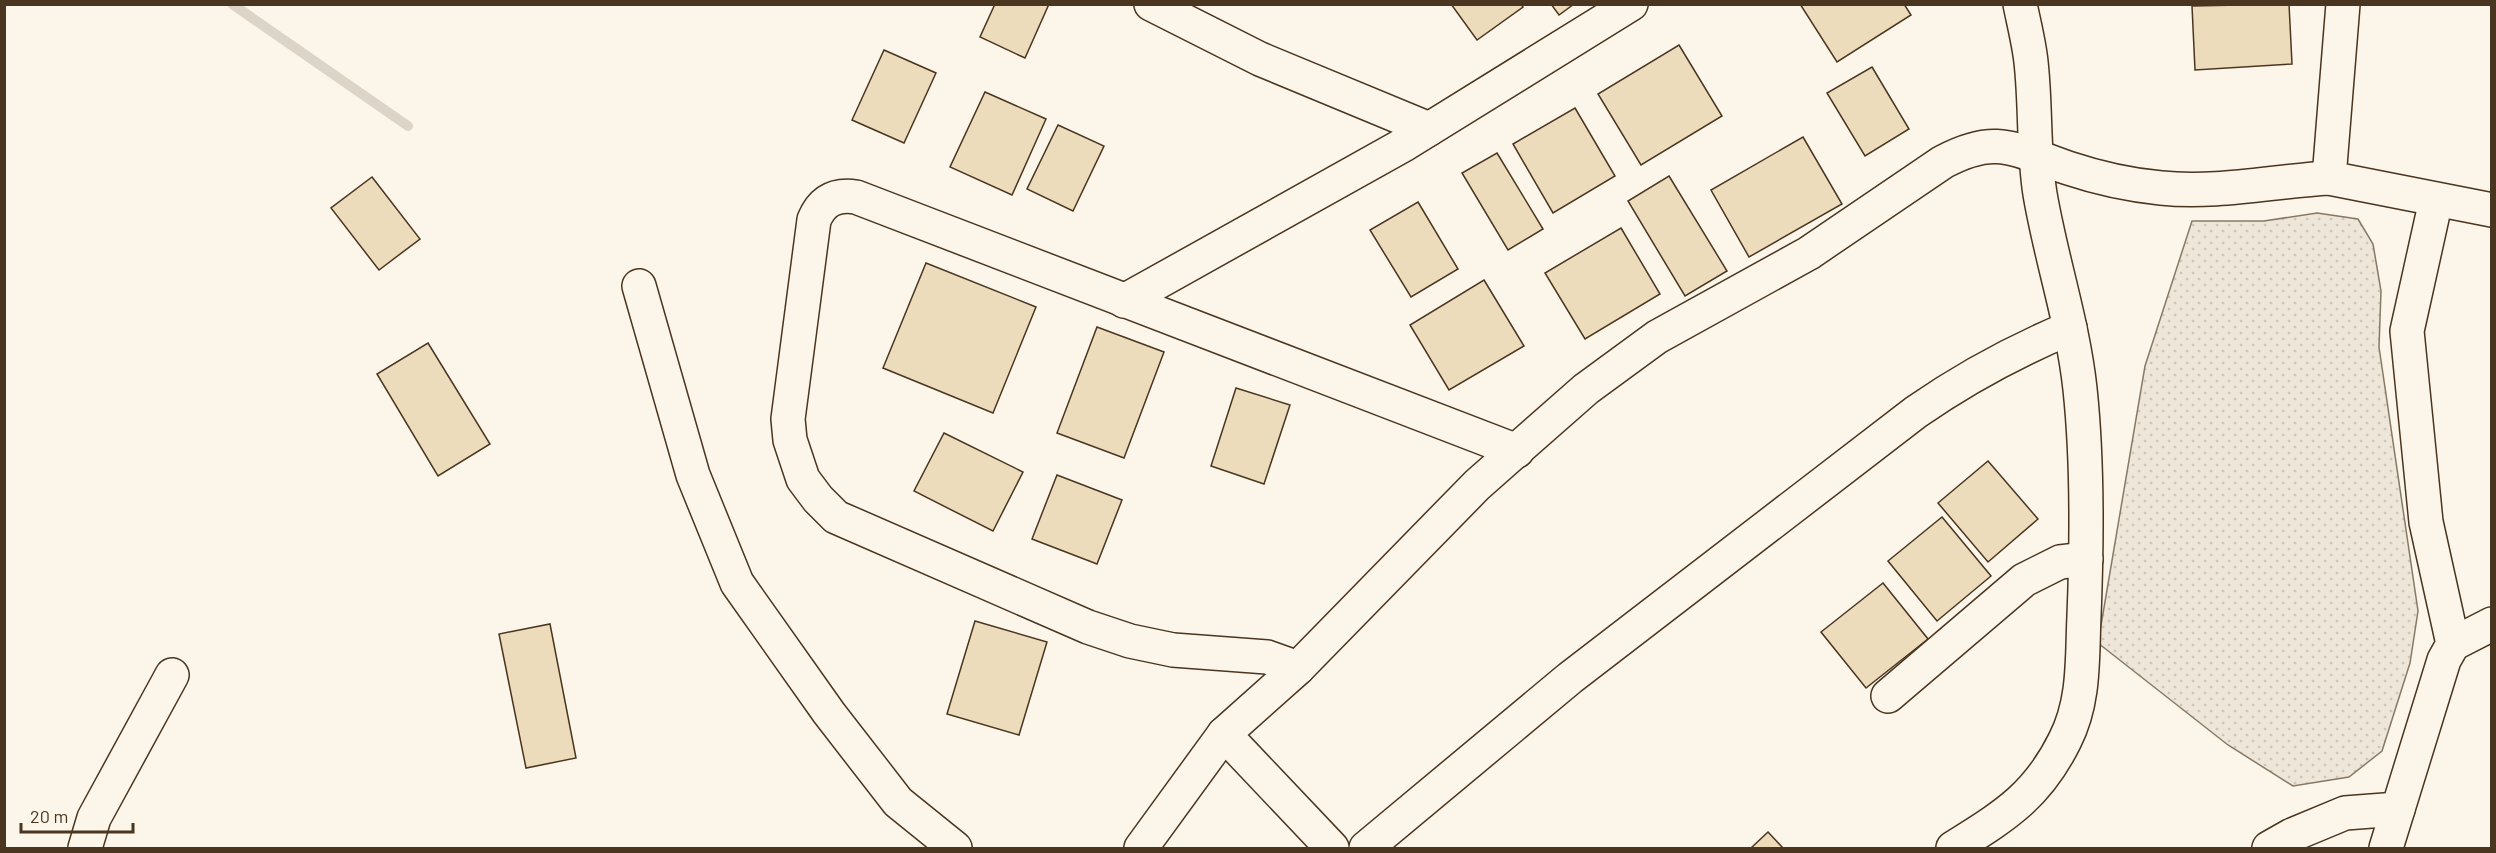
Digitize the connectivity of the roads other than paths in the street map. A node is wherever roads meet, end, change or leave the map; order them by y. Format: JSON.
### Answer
{"nodes":[{"id":1,"x":1151,"y":4,"type":"edge"},
{"id":2,"x":1631,"y":4,"type":"edge"},
{"id":3,"x":2020,"y":4,"type":"edge"},
{"id":4,"x":2343,"y":4,"type":"edge"},
{"id":5,"x":1429,"y":129,"type":"junction"},
{"id":6,"x":2035,"y":154,"type":"junction"},
{"id":7,"x":2329,"y":178,"type":"junction"},
{"id":8,"x":2436,"y":200,"type":"junction"},
{"id":9,"x":2492,"y":210,"type":"edge"},
{"id":10,"x":639,"y":286,"type":"dead end"},
{"id":11,"x":1124,"y":301,"type":"junction"},
{"id":12,"x":2070,"y":328,"type":"junction"},
{"id":13,"x":1516,"y":451,"type":"junction"},
{"id":14,"x":2086,"y":558,"type":"junction"},
{"id":15,"x":2492,"y":624,"type":"edge"},
{"id":16,"x":2453,"y":644,"type":"junction"},
{"id":17,"x":1298,"y":668,"type":"junction"},
{"id":18,"x":172,"y":675,"type":"dead end"},
{"id":19,"x":1888,"y":696,"type":"dead end"},
{"id":20,"x":1224,"y":734,"type":"junction"},
{"id":21,"x":2398,"y":808,"type":"junction"},
{"id":22,"x":86,"y":849,"type":"edge"},
{"id":23,"x":955,"y":849,"type":"edge"},
{"id":24,"x":1141,"y":849,"type":"edge"},
{"id":25,"x":1332,"y":849,"type":"edge"},
{"id":26,"x":1366,"y":849,"type":"edge"},
{"id":27,"x":1953,"y":849,"type":"edge"},
{"id":28,"x":2269,"y":849,"type":"edge"},
{"id":29,"x":2386,"y":849,"type":"edge"}],
"edges":[{"from":1,"to":5,"type":"street"},
{"from":2,"to":5,"type":"street"},
{"from":3,"to":6,"type":"street"},
{"from":4,"to":7,"type":"street"},
{"from":5,"to":11,"type":"street"},
{"from":6,"to":7,"type":"street"},
{"from":6,"to":12,"type":"street"},
{"from":6,"to":13,"type":"street"},
{"from":7,"to":8,"type":"street"},
{"from":8,"to":9,"type":"street"},
{"from":8,"to":16,"type":"street"},
{"from":10,"to":23,"type":"street"},
{"from":11,"to":13,"type":"street"},
{"from":11,"to":17,"type":"street"},
{"from":12,"to":14,"type":"street"},
{"from":12,"to":26,"type":"street"},
{"from":13,"to":17,"type":"street"},
{"from":14,"to":19,"type":"street"},
{"from":14,"to":27,"type":"street"},
{"from":15,"to":16,"type":"street"},
{"from":16,"to":21,"type":"street"},
{"from":17,"to":20,"type":"street"},
{"from":18,"to":22,"type":"street"},
{"from":20,"to":24,"type":"street"},
{"from":20,"to":25,"type":"street"},
{"from":21,"to":28,"type":"street"},
{"from":21,"to":29,"type":"street"}]}
